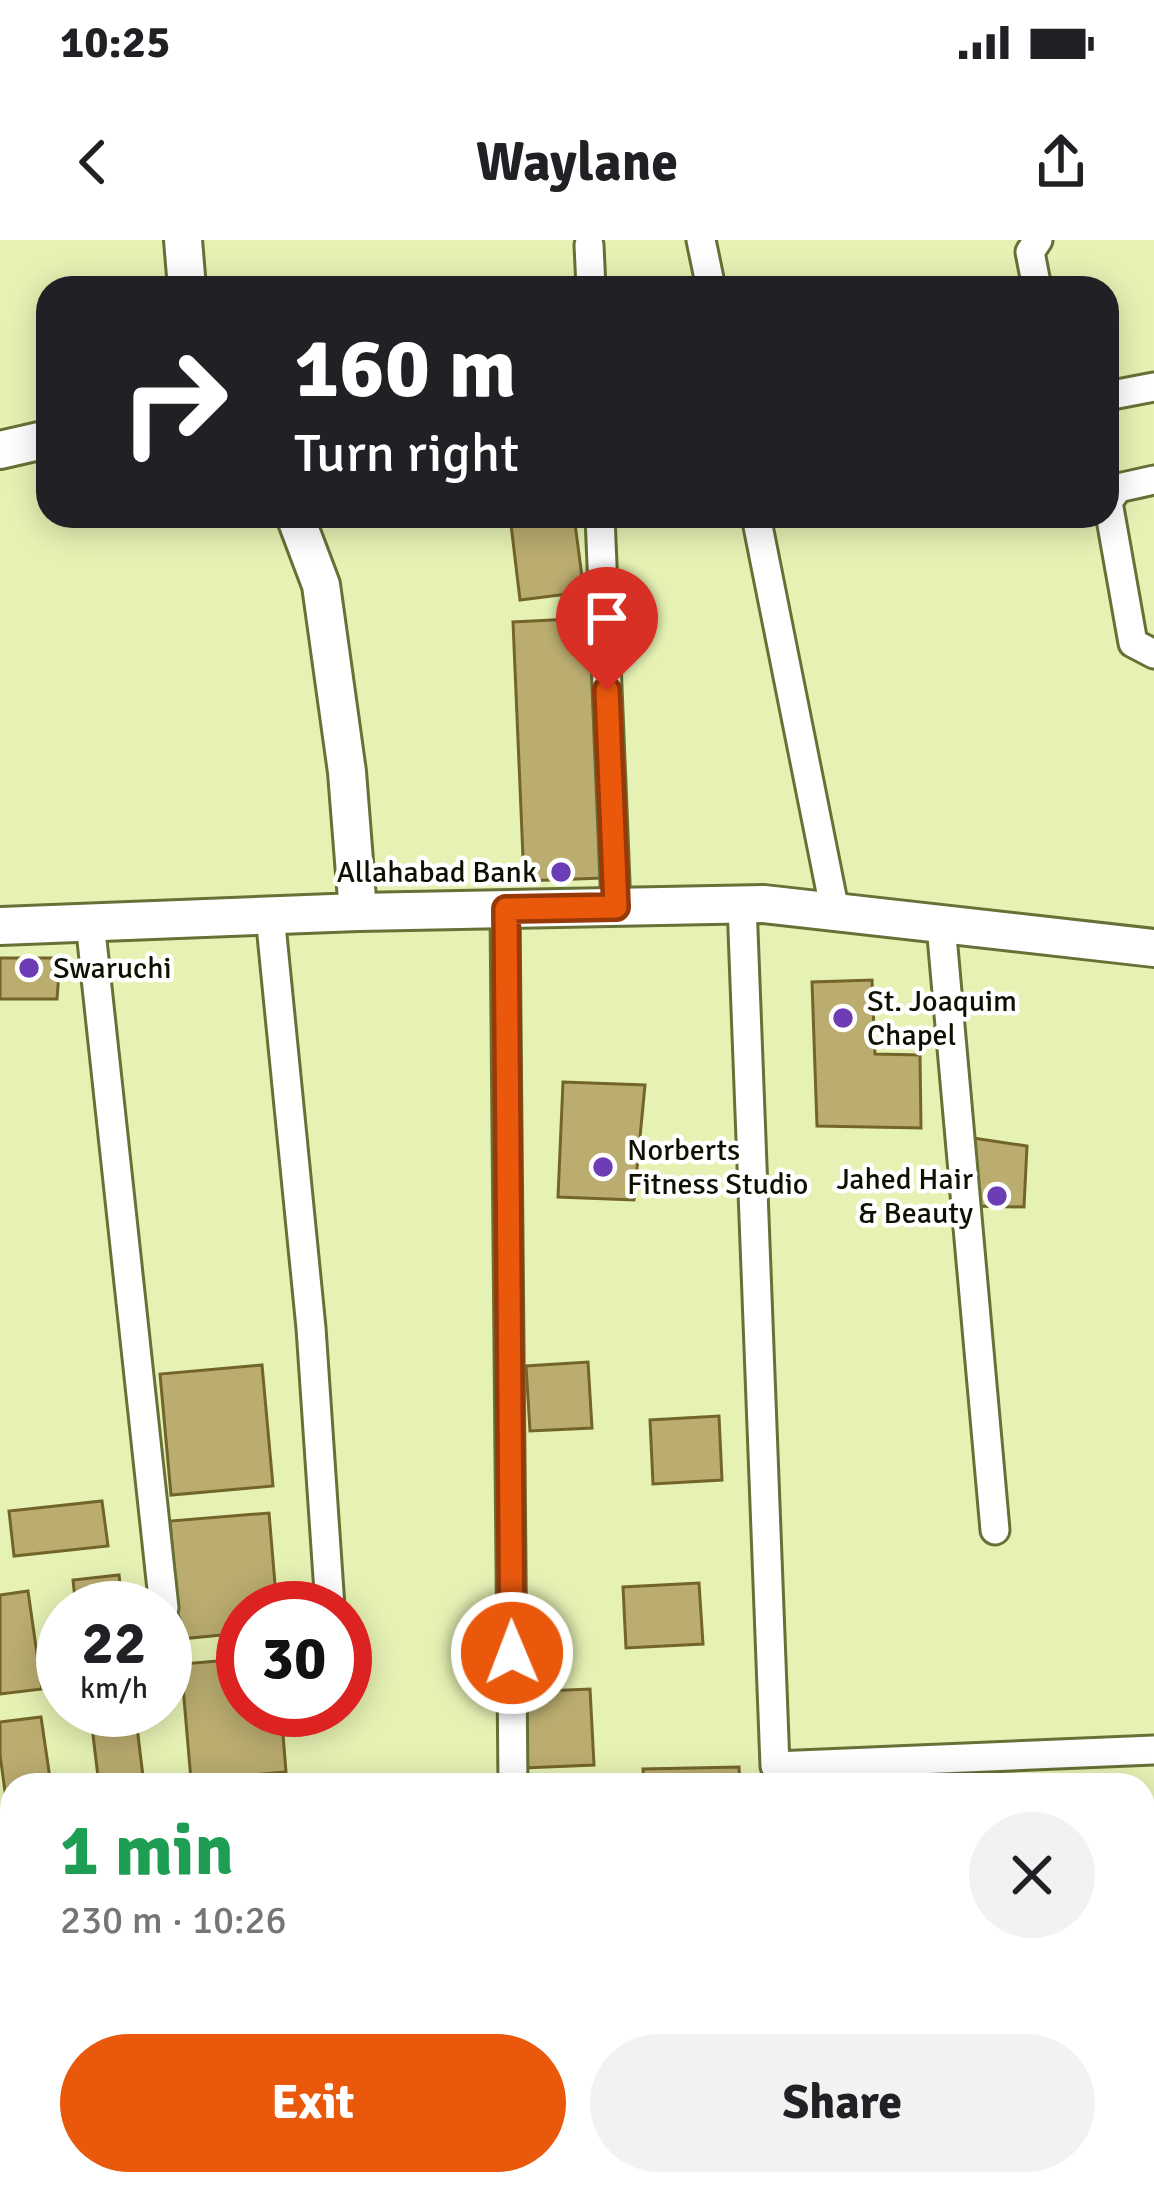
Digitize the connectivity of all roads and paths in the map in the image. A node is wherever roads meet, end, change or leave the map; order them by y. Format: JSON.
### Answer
{"nodes":[{"id":1,"x":183,"y":240,"type":"edge"},
{"id":2,"x":701,"y":240,"type":"edge"},
{"id":3,"x":1038,"y":240,"type":"edge"},
{"id":4,"x":589,"y":245,"type":"dead end"},
{"id":5,"x":186,"y":276,"type":"edge"},
{"id":6,"x":590,"y":276,"type":"edge"},
{"id":7,"x":708,"y":276,"type":"edge"},
{"id":8,"x":1035,"y":276,"type":"edge"},
{"id":9,"x":1154,"y":387,"type":"edge"},
{"id":10,"x":1119,"y":394,"type":"edge"},
{"id":11,"x":36,"y":442,"type":"edge"},
{"id":12,"x":0,"y":450,"type":"edge"},
{"id":13,"x":1154,"y":480,"type":"edge"},
{"id":14,"x":1119,"y":488,"type":"edge"},
{"id":15,"x":300,"y":528,"type":"edge"},
{"id":16,"x":600,"y":528,"type":"edge"},
{"id":17,"x":758,"y":528,"type":"edge"},
{"id":18,"x":1113,"y":528,"type":"edge"},
{"id":19,"x":1154,"y":654,"type":"edge"},
{"id":20,"x":742,"y":904,"type":"junction"},
{"id":21,"x":616,"y":907,"type":"junction"},
{"id":22,"x":506,"y":909,"type":"junction"},
{"id":23,"x":358,"y":912,"type":"junction"},
{"id":24,"x":835,"y":912,"type":"junction"},
{"id":25,"x":270,"y":915,"type":"junction"},
{"id":26,"x":90,"y":922,"type":"junction"},
{"id":27,"x":941,"y":925,"type":"junction"},
{"id":28,"x":0,"y":926,"type":"edge"},
{"id":29,"x":1154,"y":948,"type":"edge"},
{"id":30,"x":995,"y":1530,"type":"dead end"},
{"id":31,"x":161,"y":1581,"type":"edge"},
{"id":32,"x":328,"y":1581,"type":"edge"},
{"id":33,"x":1154,"y":1750,"type":"edge"},
{"id":34,"x":513,"y":1773,"type":"edge"}],
"edges":[{"from":1,"to":5,"type":"main road"},
{"from":2,"to":7,"type":"street"},
{"from":3,"to":8,"type":"street"},
{"from":4,"to":6,"type":"street"},
{"from":9,"to":10,"type":"street"},
{"from":11,"to":12,"type":"main road"},
{"from":13,"to":14,"type":"street"},
{"from":15,"to":23,"type":"main road"},
{"from":16,"to":21,"type":"street"},
{"from":17,"to":24,"type":"street"},
{"from":18,"to":19,"type":"street"},
{"from":20,"to":21,"type":"main road"},
{"from":20,"to":24,"type":"main road"},
{"from":20,"to":33,"type":"street"},
{"from":21,"to":22,"type":"main road"},
{"from":22,"to":23,"type":"main road"},
{"from":22,"to":34,"type":"street"},
{"from":23,"to":25,"type":"main road"},
{"from":24,"to":27,"type":"main road"},
{"from":25,"to":26,"type":"main road"},
{"from":25,"to":32,"type":"street"},
{"from":26,"to":28,"type":"main road"},
{"from":26,"to":31,"type":"street"},
{"from":27,"to":29,"type":"main road"},
{"from":27,"to":30,"type":"street"}]}
